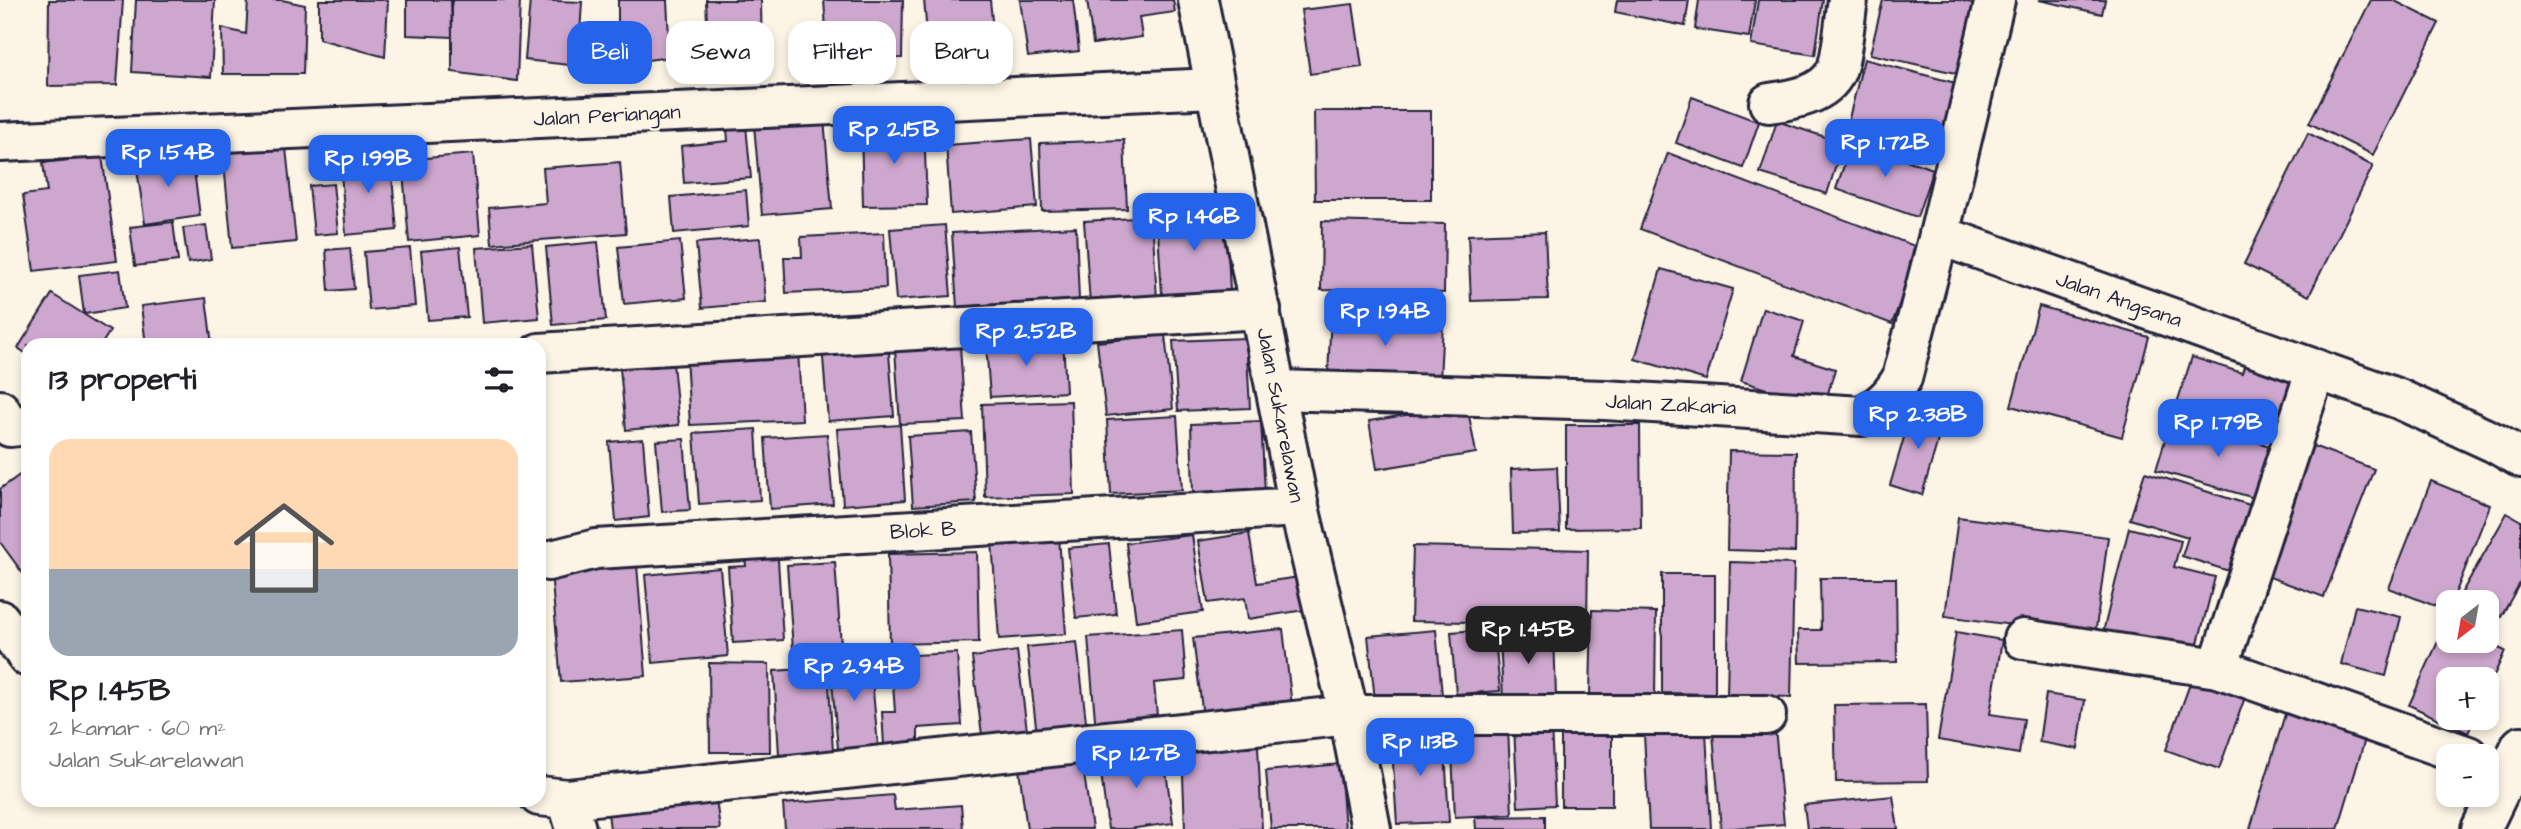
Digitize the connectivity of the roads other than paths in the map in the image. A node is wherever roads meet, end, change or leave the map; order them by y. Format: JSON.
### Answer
{"nodes":[{"id":1,"x":1198,"y":0,"type":"edge"},
{"id":2,"x":1848,"y":0,"type":"edge"},
{"id":3,"x":1995,"y":0,"type":"edge"},
{"id":4,"x":1215,"y":88,"type":"junction"},
{"id":5,"x":1769,"y":103,"type":"dead end"},
{"id":6,"x":0,"y":142,"type":"edge"},
{"id":7,"x":1939,"y":235,"type":"junction"},
{"id":8,"x":1261,"y":309,"type":"junction"},
{"id":9,"x":546,"y":353,"type":"edge"},
{"id":10,"x":2316,"y":369,"type":"junction"},
{"id":11,"x":1276,"y":390,"type":"junction"},
{"id":12,"x":2521,"y":458,"type":"edge"},
{"id":13,"x":1299,"y":507,"type":"junction"},
{"id":14,"x":548,"y":561,"type":"dead end"},
{"id":15,"x":0,"y":620,"type":"edge"},
{"id":16,"x":2023,"y":639,"type":"dead end"},
{"id":17,"x":21,"y":648,"type":"edge"},
{"id":18,"x":2218,"y":668,"type":"junction"},
{"id":19,"x":1349,"y":715,"type":"junction"},
{"id":20,"x":1766,"y":715,"type":"dead end"},
{"id":21,"x":2436,"y":745,"type":"edge"},
{"id":22,"x":2506,"y":759,"type":"edge"},
{"id":23,"x":561,"y":808,"type":"edge"},
{"id":24,"x":1371,"y":829,"type":"edge"},
{"id":25,"x":2481,"y":829,"type":"edge"}],
"edges":[{"from":1,"to":4,"type":"street","name":"Jalan Sukarelawan"},
{"from":2,"to":5,"type":"street"},
{"from":3,"to":7,"type":"street"},
{"from":4,"to":6,"type":"street","name":"Jalan Periangan"},
{"from":4,"to":8,"type":"street","name":"Jalan Sukarelawan"},
{"from":7,"to":10,"type":"street","name":"Jalan Angsana"},
{"from":7,"to":11,"type":"street","name":"Jalan Zakaria"},
{"from":8,"to":9,"type":"street"},
{"from":8,"to":11,"type":"street","name":"Jalan Sukarelawan"},
{"from":10,"to":12,"type":"street","name":"Jalan Angsana"},
{"from":10,"to":18,"type":"street"},
{"from":11,"to":13,"type":"street","name":"Jalan Sukarelawan"},
{"from":13,"to":14,"type":"street","name":"Blok B"},
{"from":13,"to":19,"type":"street","name":"Jalan Sukarelawan"},
{"from":15,"to":17,"type":"street"},
{"from":16,"to":18,"type":"street"},
{"from":18,"to":21,"type":"street"},
{"from":19,"to":20,"type":"street"},
{"from":19,"to":23,"type":"street"},
{"from":19,"to":24,"type":"street","name":"Jalan Sukarelawan"},
{"from":22,"to":25,"type":"street"}]}
